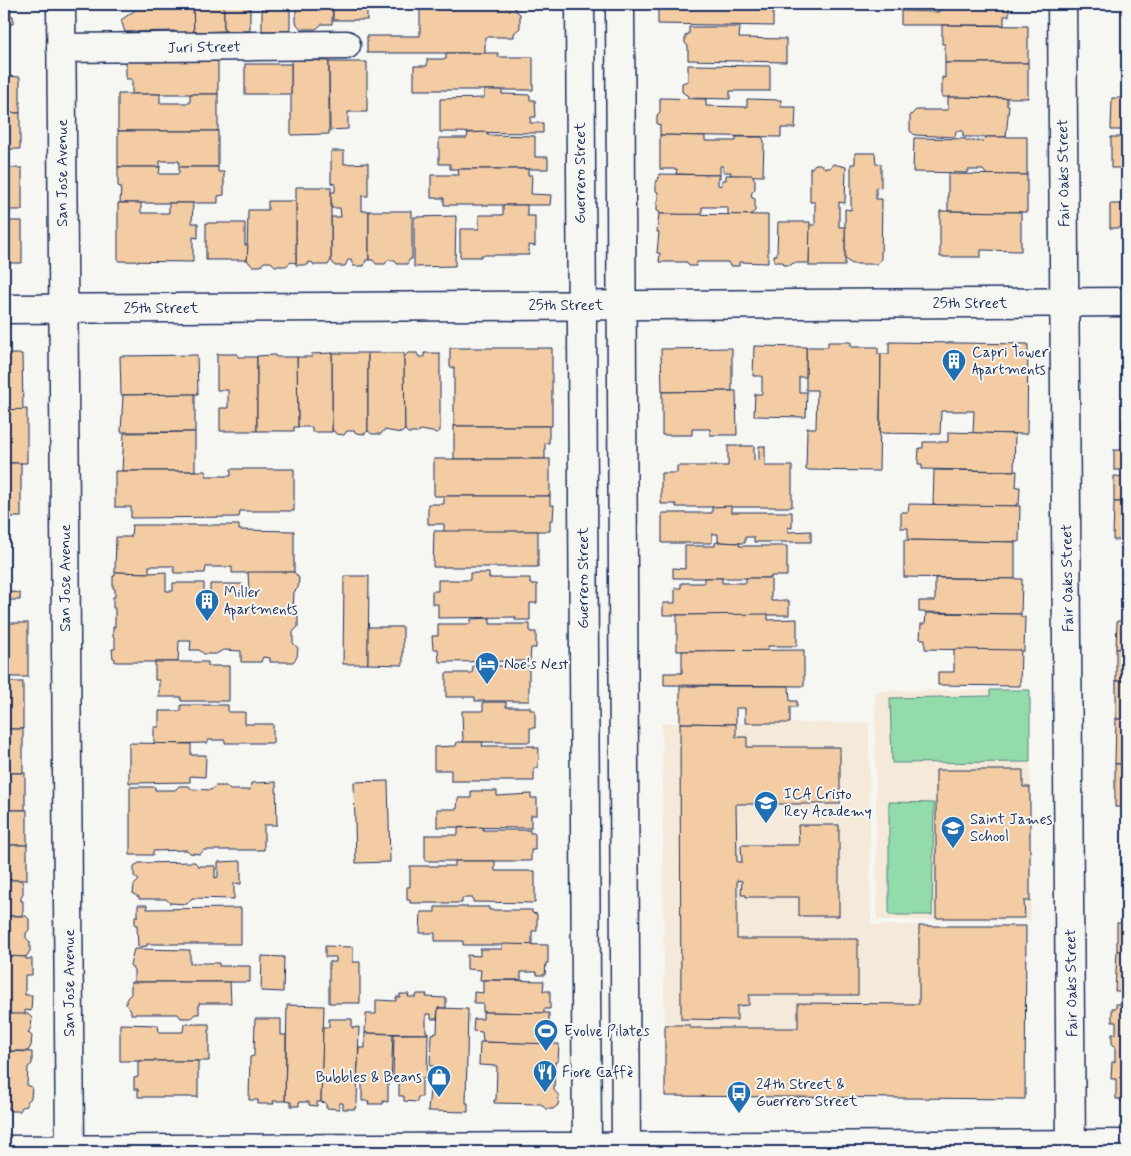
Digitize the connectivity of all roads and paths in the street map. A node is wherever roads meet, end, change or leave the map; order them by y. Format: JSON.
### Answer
{"nodes":[{"id":1,"x":61,"y":4,"type":"edge"},
{"id":2,"x":580,"y":4,"type":"edge"},
{"id":3,"x":620,"y":4,"type":"edge"},
{"id":4,"x":1062,"y":4,"type":"edge"},
{"id":5,"x":346,"y":45,"type":"dead end"},
{"id":6,"x":61,"y":48,"type":"junction"},
{"id":7,"x":1065,"y":302,"type":"junction"},
{"id":8,"x":1127,"y":302,"type":"edge"},
{"id":9,"x":622,"y":305,"type":"junction"},
{"id":10,"x":581,"y":306,"type":"junction"},
{"id":11,"x":4,"y":309,"type":"edge"},
{"id":12,"x":63,"y":309,"type":"junction"},
{"id":13,"x":1127,"y":1144,"type":"edge"},
{"id":14,"x":1072,"y":1148,"type":"edge"},
{"id":15,"x":626,"y":1149,"type":"edge"},
{"id":16,"x":4,"y":1150,"type":"edge"},
{"id":17,"x":587,"y":1150,"type":"edge"},
{"id":18,"x":70,"y":1151,"type":"edge"}],
"edges":[{"from":1,"to":6,"type":"street","name":"San Jose Avenue"},
{"from":2,"to":10,"type":"street","name":"Guerrero Street"},
{"from":3,"to":9,"type":"street"},
{"from":4,"to":7,"type":"street","name":"Fair Oaks Street"},
{"from":5,"to":6,"type":"street","name":"Juri Street"},
{"from":6,"to":12,"type":"street","name":"San Jose Avenue"},
{"from":7,"to":8,"type":"street","name":"25th Street"},
{"from":7,"to":9,"type":"street","name":"25th Street"},
{"from":7,"to":14,"type":"street","name":"Fair Oaks Street"},
{"from":9,"to":10,"type":"street","name":"25th Street"},
{"from":9,"to":15,"type":"street"},
{"from":10,"to":12,"type":"street","name":"25th Street"},
{"from":10,"to":17,"type":"street","name":"Guerrero Street"},
{"from":11,"to":12,"type":"street","name":"25th Street"},
{"from":12,"to":18,"type":"street","name":"San Jose Avenue"},
{"from":13,"to":14,"type":"street"},
{"from":14,"to":15,"type":"street"},
{"from":15,"to":17,"type":"street"},
{"from":16,"to":18,"type":"street"},
{"from":17,"to":18,"type":"street"}]}
